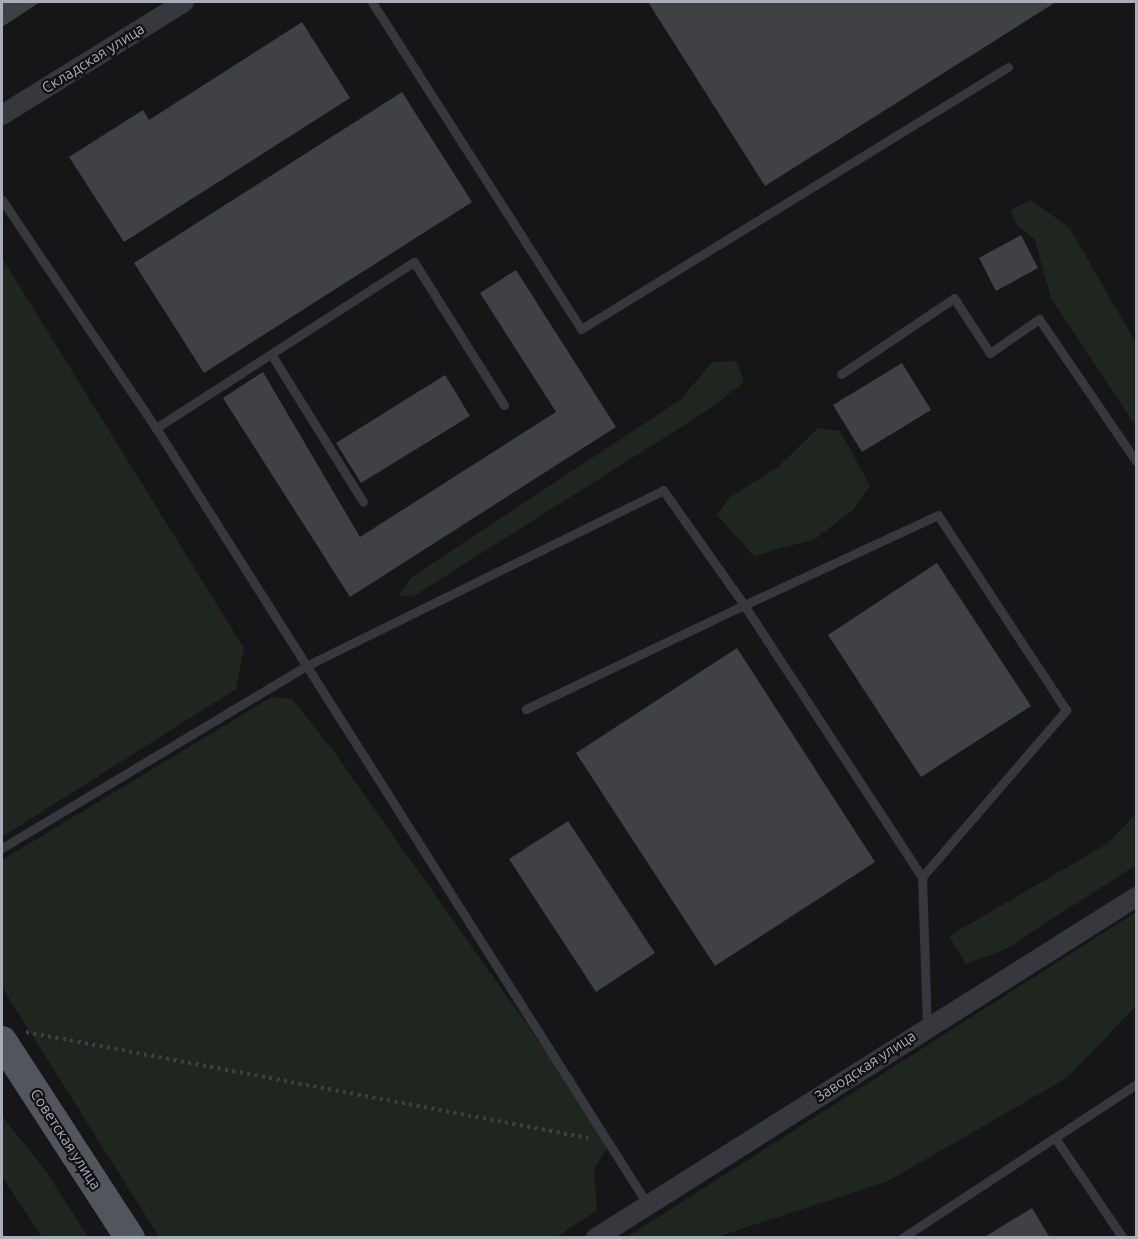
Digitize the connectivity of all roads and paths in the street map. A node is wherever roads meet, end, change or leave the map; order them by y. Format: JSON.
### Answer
{"nodes":[{"id":1,"x":372,"y":2,"type":"edge"},
{"id":2,"x":179,"y":3,"type":"edge"},
{"id":3,"x":1008,"y":67,"type":"dead end"},
{"id":4,"x":2,"y":115,"type":"edge"},
{"id":5,"x":2,"y":201,"type":"edge"},
{"id":6,"x":271,"y":354,"type":"junction"},
{"id":7,"x":841,"y":374,"type":"dead end"},
{"id":8,"x":504,"y":405,"type":"dead end"},
{"id":9,"x":156,"y":428,"type":"junction"},
{"id":10,"x":1137,"y":461,"type":"edge"},
{"id":11,"x":363,"y":502,"type":"dead end"},
{"id":12,"x":744,"y":605,"type":"junction"},
{"id":13,"x":308,"y":665,"type":"junction"},
{"id":14,"x":526,"y":710,"type":"dead end"},
{"id":15,"x":2,"y":848,"type":"edge"},
{"id":16,"x":922,"y":877,"type":"junction"},
{"id":17,"x":1137,"y":897,"type":"edge"},
{"id":18,"x":927,"y":1026,"type":"junction"},
{"id":19,"x":12,"y":1036,"type":"edge"},
{"id":20,"x":1137,"y":1084,"type":"edge"},
{"id":21,"x":1055,"y":1138,"type":"junction"},
{"id":22,"x":610,"y":1142,"type":"junction"},
{"id":23,"x":648,"y":1205,"type":"junction"},
{"id":24,"x":130,"y":1238,"type":"edge"},
{"id":25,"x":596,"y":1238,"type":"edge"},
{"id":26,"x":902,"y":1238,"type":"edge"},
{"id":27,"x":1123,"y":1238,"type":"edge"}],
"edges":[{"from":1,"to":3,"type":"lane"},
{"from":2,"to":4,"type":"street","name":"Складская улица"},
{"from":5,"to":9,"type":"lane"},
{"from":6,"to":8,"type":"lane"},
{"from":6,"to":9,"type":"lane"},
{"from":6,"to":11,"type":"lane"},
{"from":7,"to":10,"type":"lane"},
{"from":9,"to":13,"type":"lane"},
{"from":12,"to":13,"type":"lane"},
{"from":12,"to":14,"type":"lane"},
{"from":12,"to":16,"type":"lane"},
{"from":12,"to":16,"type":"lane"},
{"from":13,"to":15,"type":"lane"},
{"from":13,"to":22,"type":"lane"},
{"from":16,"to":18,"type":"lane"},
{"from":17,"to":18,"type":"street","name":"Заводская улица"},
{"from":18,"to":23,"type":"street","name":"Заводская улица"},
{"from":19,"to":22,"type":"path"},
{"from":19,"to":24,"type":"main road","name":"Советская улица"},
{"from":20,"to":21,"type":"lane"},
{"from":21,"to":26,"type":"lane"},
{"from":21,"to":27,"type":"lane"},
{"from":22,"to":23,"type":"lane"},
{"from":23,"to":25,"type":"street","name":"Заводская улица"}]}
